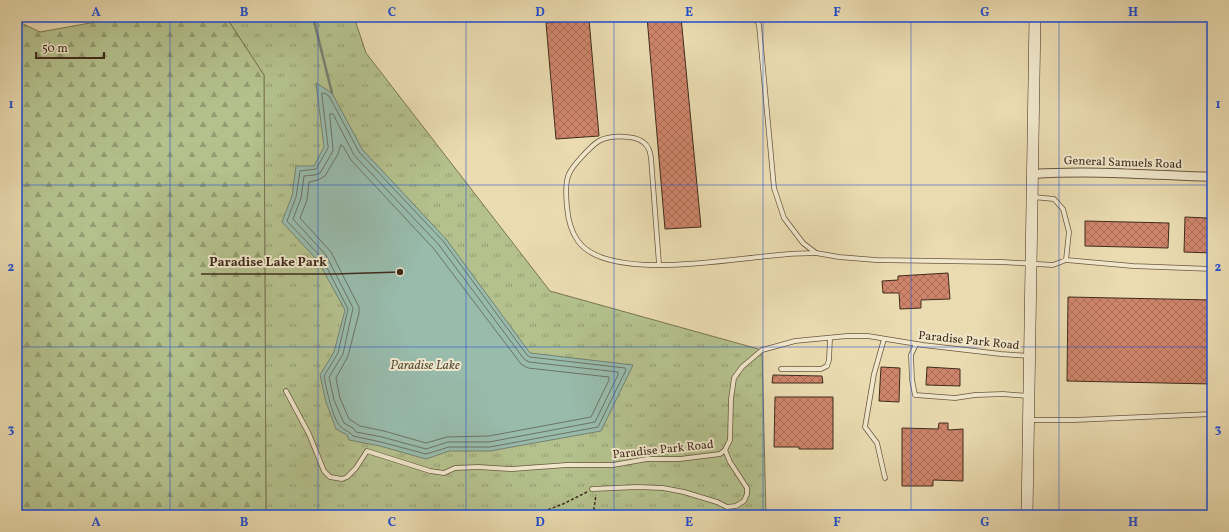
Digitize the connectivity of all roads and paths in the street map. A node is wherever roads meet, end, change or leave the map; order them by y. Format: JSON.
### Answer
{"nodes":[{"id":1,"x":755,"y":17,"type":"edge"},
{"id":2,"x":759,"y":17,"type":"edge"},
{"id":3,"x":1035,"y":17,"type":"edge"},
{"id":4,"x":759,"y":25,"type":"junction"},
{"id":5,"x":1033,"y":174,"type":"junction"},
{"id":6,"x":1212,"y":177,"type":"edge"},
{"id":7,"x":1033,"y":197,"type":"junction"},
{"id":8,"x":816,"y":253,"type":"junction"},
{"id":9,"x":1066,"y":260,"type":"junction"},
{"id":10,"x":1031,"y":263,"type":"junction"},
{"id":11,"x":659,"y":264,"type":"junction"},
{"id":12,"x":1212,"y":269,"type":"edge"},
{"id":13,"x":830,"y":338,"type":"junction"},
{"id":14,"x":884,"y":339,"type":"junction"},
{"id":15,"x":916,"y":344,"type":"junction"},
{"id":16,"x":1030,"y":356,"type":"junction"},
{"id":17,"x":781,"y":369,"type":"dead end"},
{"id":18,"x":286,"y":391,"type":"dead end"},
{"id":19,"x":1029,"y":396,"type":"junction"},
{"id":20,"x":1212,"y":414,"type":"edge"},
{"id":21,"x":1028,"y":420,"type":"junction"},
{"id":22,"x":725,"y":450,"type":"junction"},
{"id":23,"x":885,"y":478,"type":"dead end"},
{"id":24,"x":595,"y":489,"type":"junction"},
{"id":25,"x":534,"y":515,"type":"edge"},
{"id":26,"x":593,"y":515,"type":"edge"},
{"id":27,"x":1027,"y":515,"type":"edge"}],
"edges":[{"from":1,"to":4,"type":"lane"},
{"from":2,"to":4,"type":"lane"},
{"from":3,"to":5,"type":"street"},
{"from":4,"to":8,"type":"lane"},
{"from":5,"to":6,"type":"street","name":"General Samuels Road"},
{"from":5,"to":7,"type":"street"},
{"from":7,"to":9,"type":"lane"},
{"from":7,"to":10,"type":"street"},
{"from":8,"to":10,"type":"lane"},
{"from":8,"to":11,"type":"lane"},
{"from":9,"to":10,"type":"lane"},
{"from":9,"to":12,"type":"lane"},
{"from":10,"to":16,"type":"street"},
{"from":11,"to":11,"type":"lane"},
{"from":13,"to":14,"type":"lane","name":"Paradise Park Road"},
{"from":13,"to":17,"type":"lane"},
{"from":13,"to":22,"type":"lane","name":"Paradise Park Road"},
{"from":14,"to":15,"type":"lane","name":"Paradise Park Road"},
{"from":14,"to":23,"type":"lane"},
{"from":15,"to":16,"type":"lane","name":"Paradise Park Road"},
{"from":15,"to":19,"type":"lane"},
{"from":16,"to":19,"type":"street"},
{"from":18,"to":22,"type":"lane","name":"Paradise Park Road"},
{"from":19,"to":21,"type":"street"},
{"from":20,"to":21,"type":"lane"},
{"from":21,"to":27,"type":"street"},
{"from":22,"to":24,"type":"lane"},
{"from":24,"to":25,"type":"path"},
{"from":24,"to":26,"type":"path"}]}
